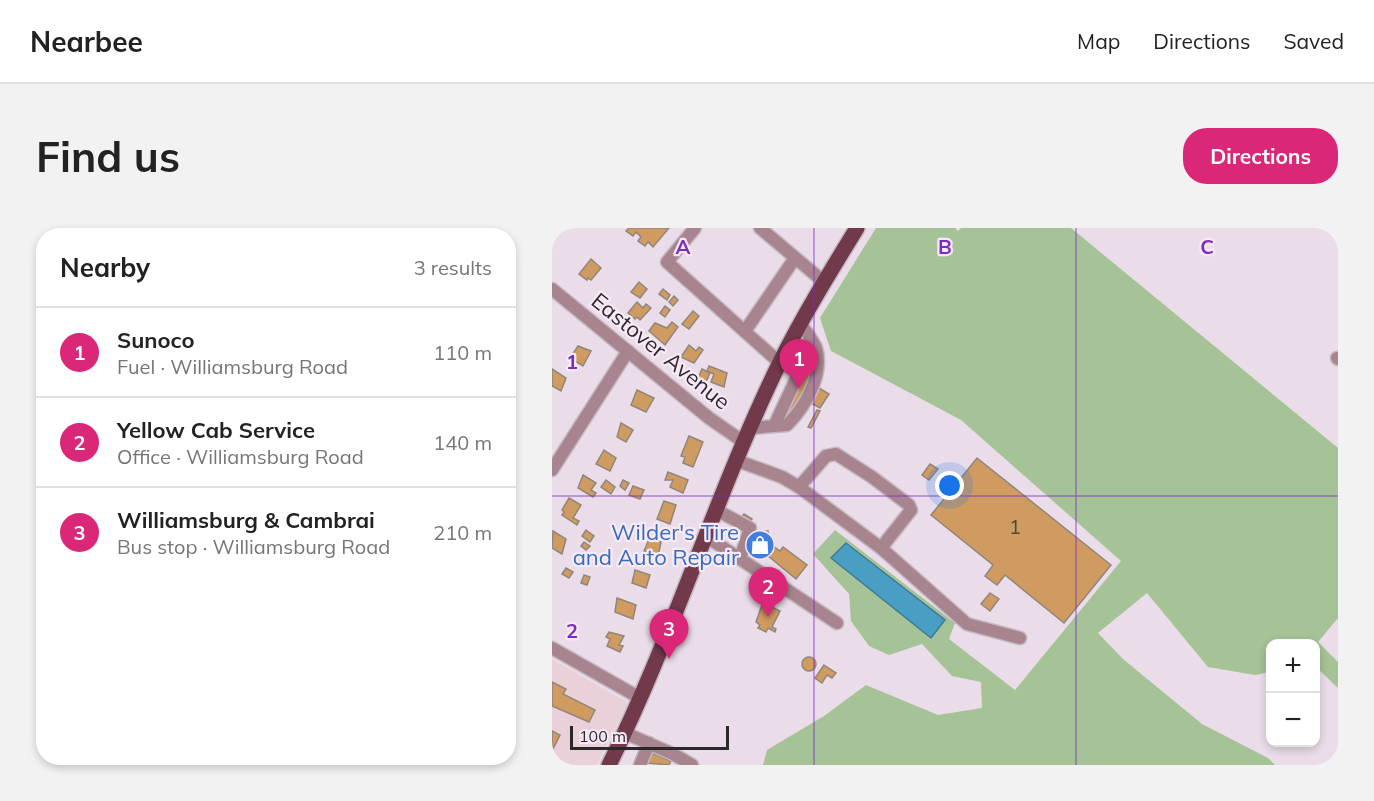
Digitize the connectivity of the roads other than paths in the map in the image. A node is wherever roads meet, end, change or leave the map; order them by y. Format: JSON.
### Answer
{"nodes":[{"id":1,"x":695,"y":228,"type":"edge"},
{"id":2,"x":760,"y":228,"type":"edge"},
{"id":3,"x":858,"y":228,"type":"edge"},
{"id":4,"x":795,"y":258,"type":"junction"},
{"id":5,"x":824,"y":282,"type":"junction"},
{"id":6,"x":552,"y":289,"type":"edge"},
{"id":7,"x":801,"y":324,"type":"junction"},
{"id":8,"x":745,"y":332,"type":"junction"},
{"id":9,"x":813,"y":344,"type":"junction"},
{"id":10,"x":628,"y":351,"type":"junction"},
{"id":11,"x":778,"y":368,"type":"junction"},
{"id":12,"x":792,"y":386,"type":"junction"},
{"id":13,"x":774,"y":426,"type":"junction"},
{"id":14,"x":751,"y":428,"type":"junction"},
{"id":15,"x":745,"y":443,"type":"junction"},
{"id":16,"x":738,"y":461,"type":"junction"},
{"id":17,"x":552,"y":470,"type":"edge"},
{"id":18,"x":799,"y":487,"type":"junction"},
{"id":19,"x":718,"y":511,"type":"junction"},
{"id":20,"x":707,"y":537,"type":"junction"},
{"id":21,"x":881,"y":548,"type":"junction"},
{"id":22,"x":740,"y":559,"type":"junction"},
{"id":23,"x":837,"y":623,"type":"dead end"},
{"id":24,"x":1020,"y":638,"type":"dead end"},
{"id":25,"x":552,"y":648,"type":"edge"},
{"id":26,"x":640,"y":698,"type":"junction"},
{"id":27,"x":625,"y":733,"type":"junction"},
{"id":28,"x":649,"y":743,"type":"junction"},
{"id":29,"x":609,"y":765,"type":"edge"},
{"id":30,"x":640,"y":765,"type":"edge"},
{"id":31,"x":692,"y":765,"type":"edge"}],
"edges":[{"from":1,"to":8,"type":"street"},
{"from":2,"to":4,"type":"street"},
{"from":3,"to":5,"type":"main road"},
{"from":4,"to":5,"type":"street"},
{"from":4,"to":8,"type":"street"},
{"from":5,"to":7,"type":"main road"},
{"from":6,"to":10,"type":"street","name":"Eastover Avenue"},
{"from":7,"to":9,"type":"street"},
{"from":7,"to":11,"type":"main road"},
{"from":8,"to":11,"type":"street"},
{"from":9,"to":12,"type":"street"},
{"from":9,"to":13,"type":"street"},
{"from":10,"to":15,"type":"street","name":"Eastover Avenue"},
{"from":10,"to":17,"type":"street"},
{"from":11,"to":12,"type":"street"},
{"from":11,"to":14,"type":"main road"},
{"from":12,"to":13,"type":"street"},
{"from":13,"to":14,"type":"street"},
{"from":14,"to":15,"type":"main road"},
{"from":15,"to":16,"type":"main road"},
{"from":16,"to":18,"type":"street"},
{"from":16,"to":19,"type":"main road"},
{"from":18,"to":21,"type":"street"},
{"from":18,"to":21,"type":"street"},
{"from":19,"to":20,"type":"main road"},
{"from":19,"to":22,"type":"street"},
{"from":20,"to":22,"type":"street"},
{"from":20,"to":26,"type":"main road"},
{"from":21,"to":24,"type":"street"},
{"from":22,"to":23,"type":"street"},
{"from":25,"to":26,"type":"street"},
{"from":26,"to":27,"type":"main road"},
{"from":27,"to":28,"type":"street"},
{"from":27,"to":29,"type":"main road"},
{"from":28,"to":30,"type":"street"},
{"from":28,"to":31,"type":"street"}]}
